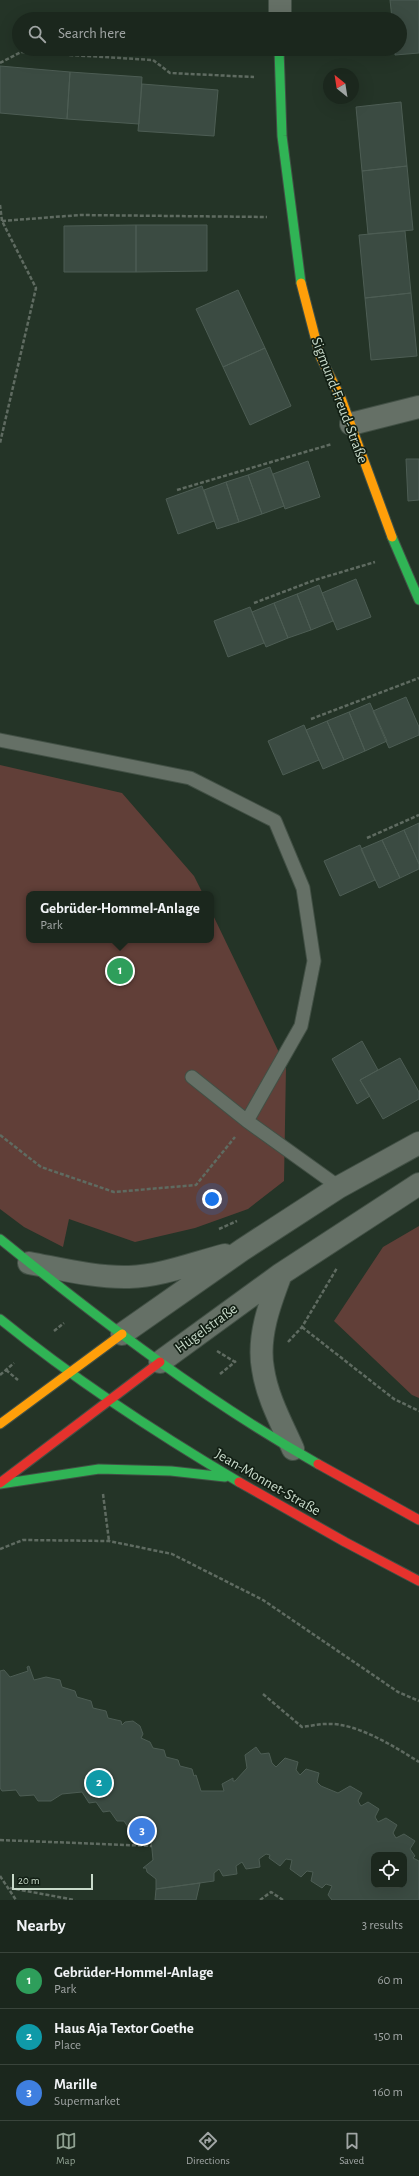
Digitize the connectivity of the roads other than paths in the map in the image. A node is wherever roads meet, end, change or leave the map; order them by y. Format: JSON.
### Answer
{"nodes":[{"id":1,"x":280,"y":0,"type":"edge"},
{"id":2,"x":280,"y":12,"type":"edge"},
{"id":3,"x":279,"y":56,"type":"edge"},
{"id":4,"x":419,"y":407,"type":"edge"},
{"id":5,"x":353,"y":431,"type":"junction"},
{"id":6,"x":419,"y":600,"type":"edge"},
{"id":7,"x":0,"y":740,"type":"edge"},
{"id":8,"x":192,"y":1077,"type":"dead end"},
{"id":9,"x":247,"y":1121,"type":"junction"},
{"id":10,"x":419,"y":1143,"type":"edge"},
{"id":11,"x":419,"y":1184,"type":"edge"},
{"id":12,"x":339,"y":1187,"type":"junction"},
{"id":13,"x":0,"y":1240,"type":"edge"},
{"id":14,"x":242,"y":1250,"type":"junction"},
{"id":15,"x":28,"y":1263,"type":"junction"},
{"id":16,"x":281,"y":1274,"type":"junction"},
{"id":17,"x":0,"y":1319,"type":"edge"},
{"id":18,"x":122,"y":1334,"type":"junction"},
{"id":19,"x":160,"y":1362,"type":"junction"},
{"id":20,"x":68,"y":1372,"type":"junction"},
{"id":21,"x":108,"y":1400,"type":"junction"},
{"id":22,"x":0,"y":1424,"type":"edge"},
{"id":23,"x":293,"y":1449,"type":"junction"},
{"id":24,"x":232,"y":1477,"type":"junction"},
{"id":25,"x":0,"y":1483,"type":"edge"},
{"id":26,"x":419,"y":1520,"type":"edge"},
{"id":27,"x":419,"y":1581,"type":"edge"}],
"edges":[{"from":1,"to":2,"type":"street"},
{"from":3,"to":5,"type":"main road","name":"Sigmund-Freud-Straße"},
{"from":4,"to":5,"type":"street"},
{"from":5,"to":6,"type":"main road","name":"Sigmund-Freud-Straße"},
{"from":7,"to":9,"type":"lane"},
{"from":8,"to":9,"type":"lane"},
{"from":9,"to":12,"type":"lane"},
{"from":10,"to":12,"type":"street"},
{"from":11,"to":16,"type":"street","name":"Hügelstraße"},
{"from":12,"to":14,"type":"street"},
{"from":13,"to":15,"type":"main road"},
{"from":14,"to":15,"type":"street"},
{"from":14,"to":18,"type":"street"},
{"from":15,"to":18,"type":"main road"},
{"from":16,"to":19,"type":"street","name":"Hügelstraße"},
{"from":16,"to":23,"type":"street"},
{"from":17,"to":20,"type":"main road","name":"Jean-Monnet-Straße"},
{"from":18,"to":19,"type":"main road"},
{"from":18,"to":20,"type":"main road"},
{"from":19,"to":21,"type":"main road","name":"Hügelstraße"},
{"from":19,"to":23,"type":"main road"},
{"from":20,"to":21,"type":"main road","name":"Jean-Monnet-Straße"},
{"from":20,"to":22,"type":"main road"},
{"from":21,"to":24,"type":"main road","name":"Jean-Monnet-Straße"},
{"from":21,"to":25,"type":"main road","name":"Hügelstraße"},
{"from":23,"to":26,"type":"main road"},
{"from":24,"to":25,"type":"main road"},
{"from":24,"to":27,"type":"main road","name":"Jean-Monnet-Straße"}]}
